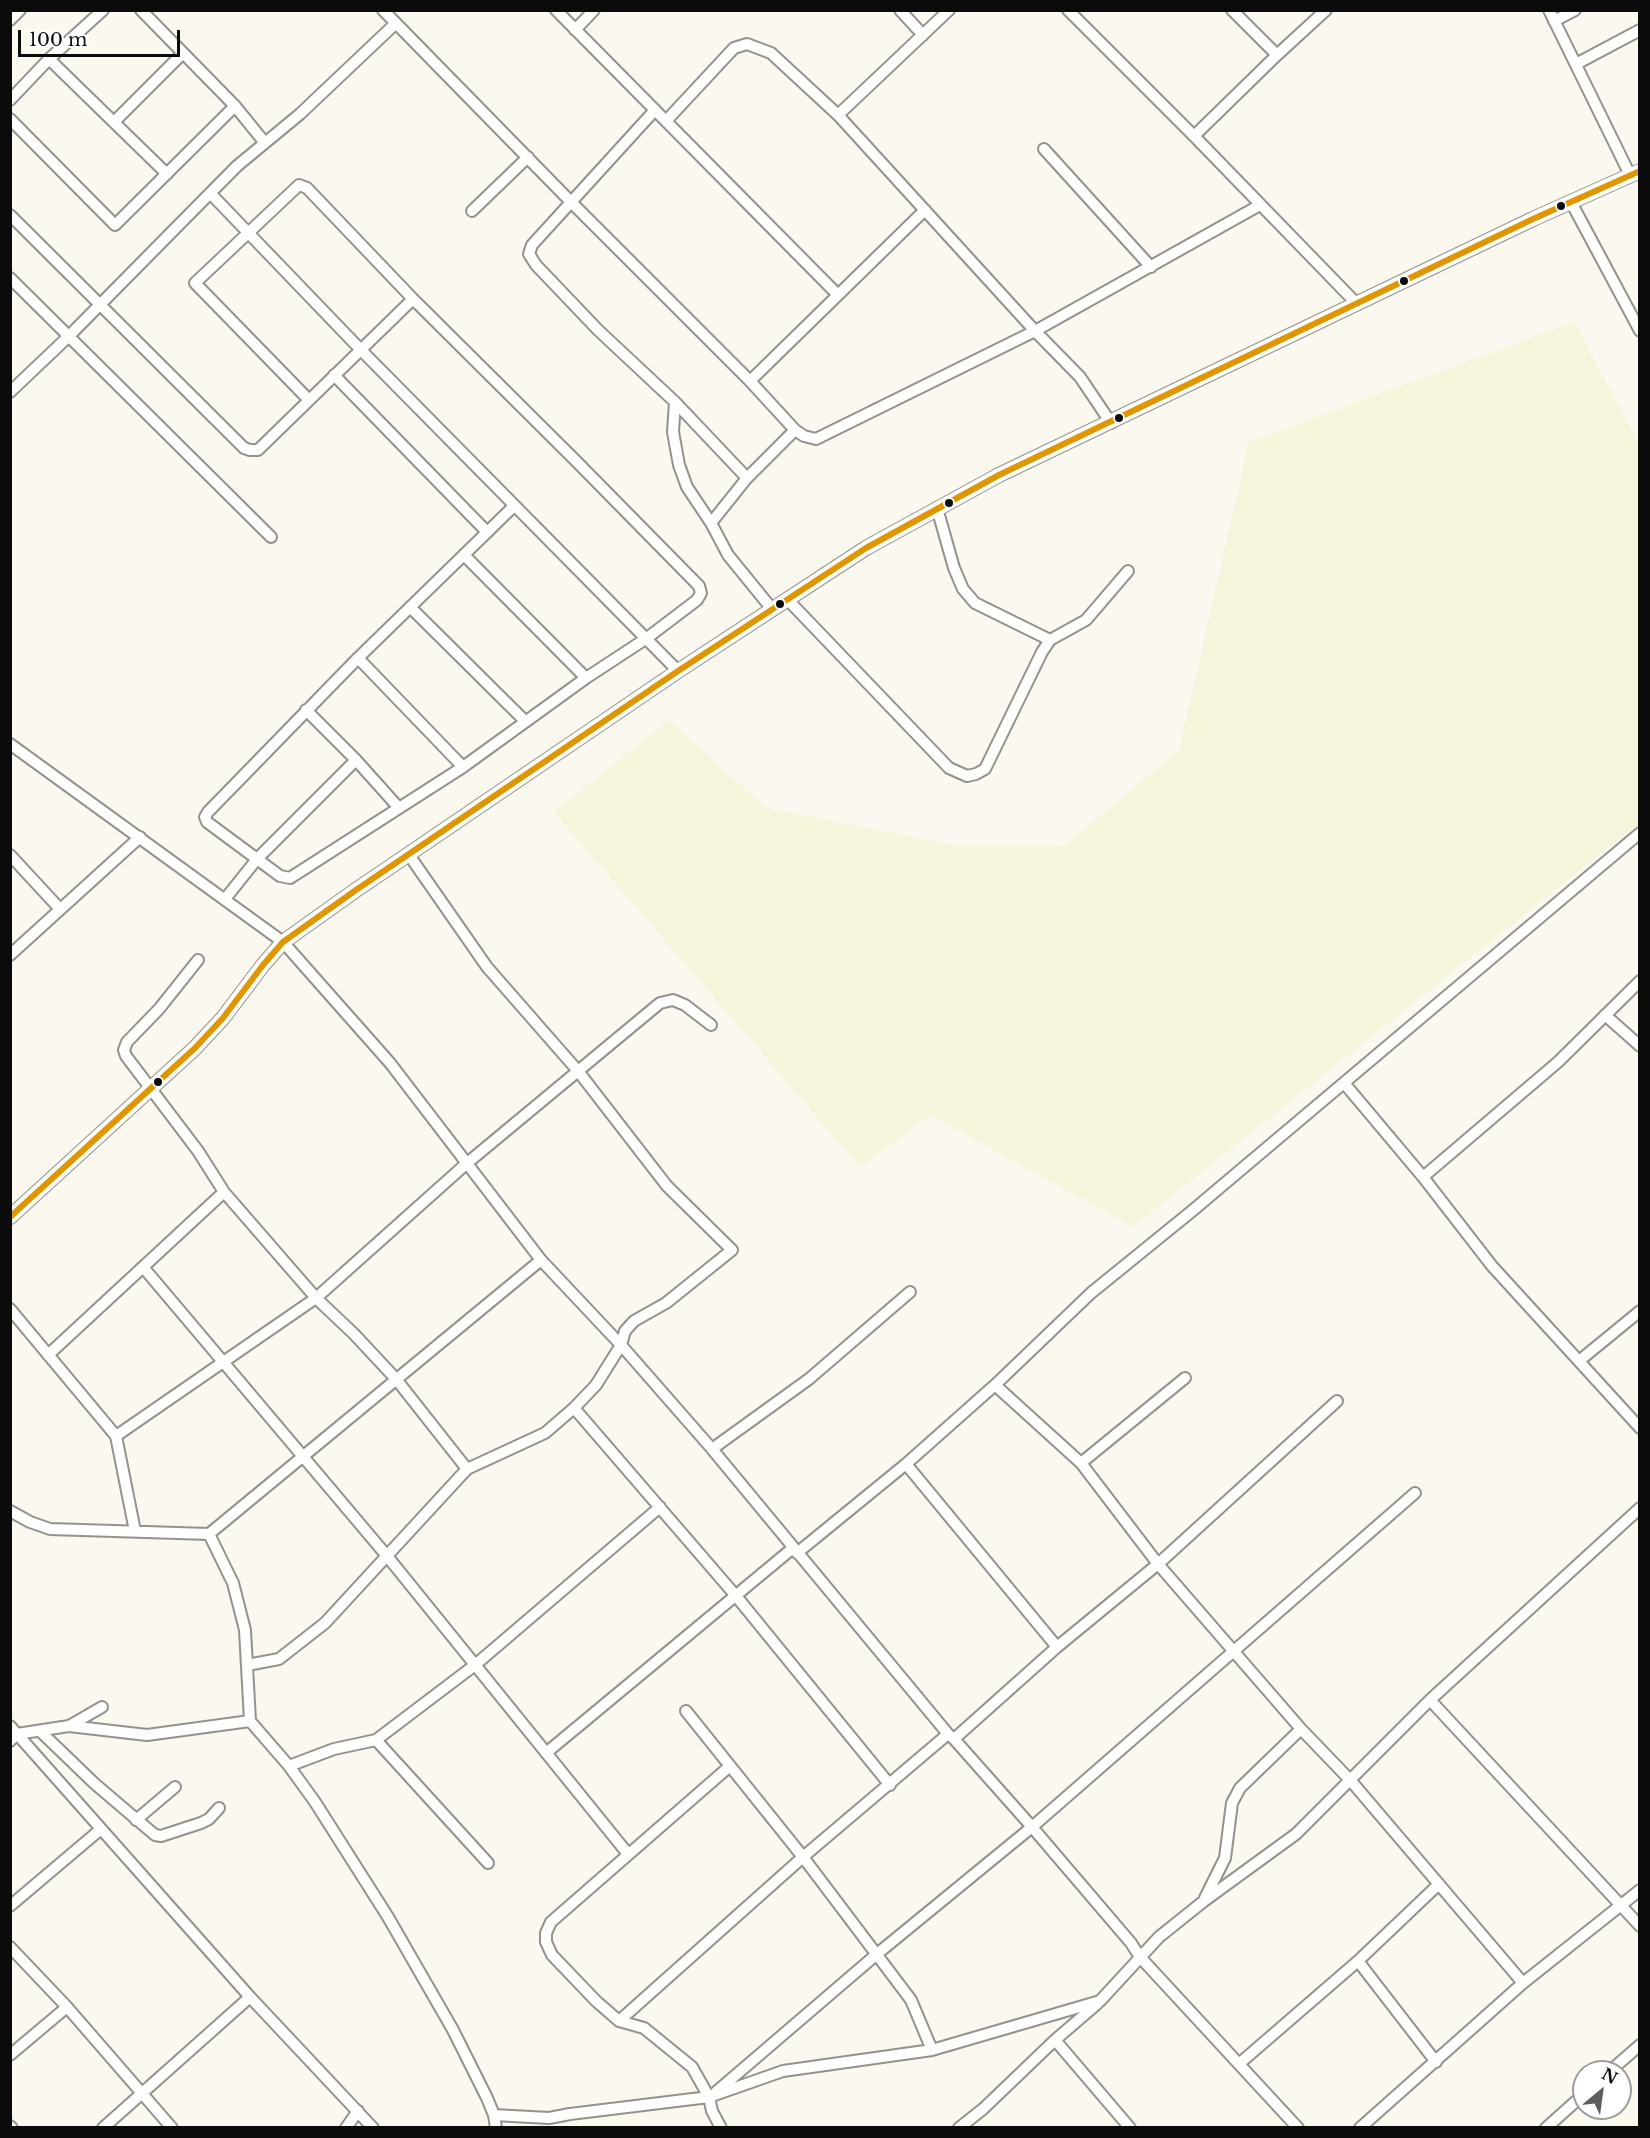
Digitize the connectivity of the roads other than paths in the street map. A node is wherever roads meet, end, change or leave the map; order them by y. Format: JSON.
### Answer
{"nodes":[{"id":1,"x":20,"y":10,"type":"edge"},
{"id":2,"x":103,"y":10,"type":"edge"},
{"id":3,"x":141,"y":10,"type":"edge"},
{"id":4,"x":556,"y":10,"type":"edge"},
{"id":5,"x":594,"y":10,"type":"edge"},
{"id":6,"x":900,"y":10,"type":"edge"},
{"id":7,"x":949,"y":10,"type":"edge"},
{"id":8,"x":1068,"y":10,"type":"edge"},
{"id":9,"x":1232,"y":10,"type":"edge"},
{"id":10,"x":1326,"y":10,"type":"edge"},
{"id":11,"x":1575,"y":10,"type":"edge"},
{"id":12,"x":390,"y":15,"type":"edge"},
{"id":13,"x":1552,"y":16,"type":"edge"},
{"id":14,"x":10,"y":20,"type":"edge"},
{"id":15,"x":575,"y":30,"type":"junction"},
{"id":16,"x":1640,"y":30,"type":"edge"},
{"id":17,"x":923,"y":35,"type":"junction"},
{"id":18,"x":182,"y":54,"type":"junction"},
{"id":19,"x":1276,"y":55,"type":"junction"},
{"id":20,"x":49,"y":59,"type":"junction"},
{"id":21,"x":1576,"y":64,"type":"junction"},
{"id":22,"x":10,"y":100,"type":"edge"},
{"id":23,"x":235,"y":106,"type":"junction"},
{"id":24,"x":655,"y":110,"type":"junction"},
{"id":25,"x":838,"y":116,"type":"junction"},
{"id":26,"x":10,"y":119,"type":"edge"},
{"id":27,"x":666,"y":121,"type":"junction"},
{"id":28,"x":114,"y":122,"type":"junction"},
{"id":29,"x":1194,"y":136,"type":"junction"},
{"id":30,"x":265,"y":143,"type":"junction"},
{"id":31,"x":1044,"y":149,"type":"dead end"},
{"id":32,"x":528,"y":157,"type":"junction"},
{"id":33,"x":1635,"y":173,"type":"edge"},
{"id":34,"x":167,"y":174,"type":"junction"},
{"id":35,"x":210,"y":193,"type":"junction"},
{"id":36,"x":571,"y":202,"type":"junction"},
{"id":37,"x":1570,"y":202,"type":"junction"},
{"id":38,"x":1260,"y":205,"type":"junction"},
{"id":39,"x":925,"y":210,"type":"junction"},
{"id":40,"x":472,"y":212,"type":"dead end"},
{"id":41,"x":10,"y":215,"type":"edge"},
{"id":42,"x":248,"y":232,"type":"junction"},
{"id":43,"x":1151,"y":267,"type":"junction"},
{"id":44,"x":10,"y":278,"type":"edge"},
{"id":45,"x":837,"y":294,"type":"junction"},
{"id":46,"x":413,"y":298,"type":"junction"},
{"id":47,"x":1357,"y":304,"type":"junction"},
{"id":48,"x":100,"y":305,"type":"junction"},
{"id":49,"x":1035,"y":331,"type":"junction"},
{"id":50,"x":1640,"y":331,"type":"edge"},
{"id":51,"x":69,"y":336,"type":"junction"},
{"id":52,"x":360,"y":349,"type":"junction"},
{"id":53,"x":334,"y":375,"type":"junction"},
{"id":54,"x":750,"y":381,"type":"junction"},
{"id":55,"x":10,"y":392,"type":"edge"},
{"id":56,"x":309,"y":400,"type":"junction"},
{"id":57,"x":675,"y":402,"type":"junction"},
{"id":58,"x":1111,"y":423,"type":"junction"},
{"id":59,"x":795,"y":430,"type":"junction"},
{"id":60,"x":747,"y":478,"type":"junction"},
{"id":61,"x":514,"y":506,"type":"junction"},
{"id":62,"x":937,"y":508,"type":"junction"},
{"id":63,"x":711,"y":523,"type":"junction"},
{"id":64,"x":487,"y":532,"type":"junction"},
{"id":65,"x":271,"y":537,"type":"dead end"},
{"id":66,"x":464,"y":555,"type":"junction"},
{"id":67,"x":1128,"y":571,"type":"dead end"},
{"id":68,"x":787,"y":599,"type":"junction"},
{"id":69,"x":410,"y":607,"type":"junction"},
{"id":70,"x":772,"y":609,"type":"junction"},
{"id":71,"x":646,"y":638,"type":"junction"},
{"id":72,"x":1050,"y":640,"type":"junction"},
{"id":73,"x":358,"y":658,"type":"junction"},
{"id":74,"x":678,"y":671,"type":"junction"},
{"id":75,"x":586,"y":678,"type":"junction"},
{"id":76,"x":306,"y":710,"type":"junction"},
{"id":77,"x":525,"y":721,"type":"junction"},
{"id":78,"x":10,"y":744,"type":"edge"},
{"id":79,"x":356,"y":760,"type":"junction"},
{"id":80,"x":463,"y":767,"type":"junction"},
{"id":81,"x":399,"y":808,"type":"junction"},
{"id":82,"x":1640,"y":833,"type":"edge"},
{"id":83,"x":140,"y":837,"type":"junction"},
{"id":84,"x":10,"y":855,"type":"edge"},
{"id":85,"x":409,"y":855,"type":"junction"},
{"id":86,"x":257,"y":859,"type":"junction"},
{"id":87,"x":225,"y":899,"type":"junction"},
{"id":88,"x":60,"y":909,"type":"junction"},
{"id":89,"x":283,"y":942,"type":"junction"},
{"id":90,"x":11,"y":954,"type":"edge"},
{"id":91,"x":198,"y":960,"type":"dead end"},
{"id":92,"x":1640,"y":981,"type":"edge"},
{"id":93,"x":1605,"y":1016,"type":"junction"},
{"id":94,"x":711,"y":1025,"type":"dead end"},
{"id":95,"x":1640,"y":1046,"type":"edge"},
{"id":96,"x":578,"y":1071,"type":"junction"},
{"id":97,"x":1344,"y":1083,"type":"junction"},
{"id":98,"x":151,"y":1088,"type":"junction"},
{"id":99,"x":466,"y":1164,"type":"junction"},
{"id":100,"x":1423,"y":1177,"type":"junction"},
{"id":101,"x":224,"y":1192,"type":"junction"},
{"id":102,"x":10,"y":1217,"type":"edge"},
{"id":103,"x":541,"y":1260,"type":"junction"},
{"id":104,"x":143,"y":1267,"type":"junction"},
{"id":105,"x":910,"y":1293,"type":"dead end"},
{"id":106,"x":316,"y":1298,"type":"junction"},
{"id":107,"x":10,"y":1309,"type":"edge"},
{"id":108,"x":1640,"y":1311,"type":"edge"},
{"id":109,"x":621,"y":1345,"type":"junction"},
{"id":110,"x":48,"y":1355,"type":"junction"},
{"id":111,"x":1579,"y":1361,"type":"junction"},
{"id":112,"x":222,"y":1363,"type":"junction"},
{"id":113,"x":1185,"y":1378,"type":"dead end"},
{"id":114,"x":396,"y":1379,"type":"junction"},
{"id":115,"x":995,"y":1385,"type":"junction"},
{"id":116,"x":1337,"y":1401,"type":"dead end"},
{"id":117,"x":574,"y":1408,"type":"junction"},
{"id":118,"x":1639,"y":1426,"type":"edge"},
{"id":119,"x":116,"y":1436,"type":"junction"},
{"id":120,"x":711,"y":1449,"type":"junction"},
{"id":121,"x":302,"y":1457,"type":"junction"},
{"id":122,"x":1081,"y":1463,"type":"junction"},
{"id":123,"x":906,"y":1464,"type":"junction"},
{"id":124,"x":467,"y":1469,"type":"junction"},
{"id":125,"x":1415,"y":1493,"type":"dead end"},
{"id":126,"x":660,"y":1507,"type":"junction"},
{"id":127,"x":1640,"y":1508,"type":"edge"},
{"id":128,"x":10,"y":1511,"type":"edge"},
{"id":129,"x":135,"y":1531,"type":"junction"},
{"id":130,"x":209,"y":1534,"type":"junction"},
{"id":131,"x":795,"y":1550,"type":"junction"},
{"id":132,"x":387,"y":1556,"type":"junction"},
{"id":133,"x":1158,"y":1564,"type":"junction"},
{"id":134,"x":736,"y":1596,"type":"junction"},
{"id":135,"x":1057,"y":1647,"type":"junction"},
{"id":136,"x":1233,"y":1652,"type":"junction"},
{"id":137,"x":247,"y":1665,"type":"junction"},
{"id":138,"x":475,"y":1665,"type":"junction"},
{"id":139,"x":1430,"y":1700,"type":"junction"},
{"id":140,"x":102,"y":1707,"type":"dead end"},
{"id":141,"x":686,"y":1711,"type":"dead end"},
{"id":142,"x":250,"y":1721,"type":"junction"},
{"id":143,"x":69,"y":1726,"type":"junction"},
{"id":144,"x":1301,"y":1729,"type":"junction"},
{"id":145,"x":40,"y":1732,"type":"junction"},
{"id":146,"x":13,"y":1734,"type":"edge"},
{"id":147,"x":951,"y":1736,"type":"junction"},
{"id":148,"x":376,"y":1740,"type":"junction"},
{"id":149,"x":546,"y":1753,"type":"junction"},
{"id":150,"x":289,"y":1766,"type":"junction"},
{"id":151,"x":730,"y":1766,"type":"junction"},
{"id":152,"x":1351,"y":1781,"type":"junction"},
{"id":153,"x":890,"y":1785,"type":"junction"},
{"id":154,"x":175,"y":1787,"type":"dead end"},
{"id":155,"x":219,"y":1808,"type":"dead end"},
{"id":156,"x":136,"y":1820,"type":"junction"},
{"id":157,"x":1032,"y":1827,"type":"junction"},
{"id":158,"x":101,"y":1829,"type":"junction"},
{"id":159,"x":628,"y":1854,"type":"junction"},
{"id":160,"x":803,"y":1857,"type":"junction"},
{"id":161,"x":488,"y":1863,"type":"dead end"},
{"id":162,"x":1439,"y":1884,"type":"junction"},
{"id":163,"x":1640,"y":1890,"type":"edge"},
{"id":164,"x":1204,"y":1901,"type":"junction"},
{"id":165,"x":1621,"y":1905,"type":"junction"},
{"id":166,"x":10,"y":1906,"type":"edge"},
{"id":167,"x":1640,"y":1926,"type":"edge"},
{"id":168,"x":10,"y":1947,"type":"edge"},
{"id":169,"x":877,"y":1954,"type":"junction"},
{"id":170,"x":1140,"y":1957,"type":"junction"},
{"id":171,"x":1358,"y":1961,"type":"junction"},
{"id":172,"x":1523,"y":1983,"type":"junction"},
{"id":173,"x":250,"y":1997,"type":"junction"},
{"id":174,"x":1100,"y":2001,"type":"junction"},
{"id":175,"x":67,"y":2007,"type":"junction"},
{"id":176,"x":619,"y":2021,"type":"junction"},
{"id":177,"x":1055,"y":2040,"type":"junction"},
{"id":178,"x":1640,"y":2045,"type":"edge"},
{"id":179,"x":932,"y":2050,"type":"junction"},
{"id":180,"x":10,"y":2055,"type":"edge"},
{"id":181,"x":1623,"y":2060,"type":"edge"},
{"id":182,"x":1436,"y":2062,"type":"junction"},
{"id":183,"x":1240,"y":2063,"type":"junction"},
{"id":184,"x":142,"y":2094,"type":"junction"},
{"id":185,"x":709,"y":2097,"type":"junction"},
{"id":186,"x":1572,"y":2104,"type":"edge"},
{"id":187,"x":358,"y":2111,"type":"junction"},
{"id":188,"x":494,"y":2115,"type":"junction"},
{"id":189,"x":103,"y":2127,"type":"edge"},
{"id":190,"x":172,"y":2127,"type":"edge"},
{"id":191,"x":346,"y":2127,"type":"edge"},
{"id":192,"x":373,"y":2127,"type":"edge"},
{"id":193,"x":496,"y":2127,"type":"edge"},
{"id":194,"x":721,"y":2127,"type":"edge"},
{"id":195,"x":959,"y":2127,"type":"edge"},
{"id":196,"x":1130,"y":2127,"type":"edge"},
{"id":197,"x":1298,"y":2127,"type":"edge"},
{"id":198,"x":1360,"y":2127,"type":"edge"},
{"id":199,"x":1546,"y":2127,"type":"edge"}],
"edges":[{"from":1,"to":14,"type":"street"},
{"from":2,"to":20,"type":"street"},
{"from":3,"to":18,"type":"street"},
{"from":4,"to":15,"type":"street"},
{"from":5,"to":15,"type":"street"},
{"from":6,"to":17,"type":"street"},
{"from":7,"to":17,"type":"street"},
{"from":8,"to":29,"type":"street"},
{"from":9,"to":19,"type":"street"},
{"from":10,"to":19,"type":"street"},
{"from":11,"to":13,"type":"street"},
{"from":12,"to":30,"type":"street"},
{"from":12,"to":32,"type":"street"},
{"from":13,"to":21,"type":"street"},
{"from":15,"to":24,"type":"street"},
{"from":16,"to":21,"type":"street"},
{"from":17,"to":25,"type":"street"},
{"from":18,"to":23,"type":"street"},
{"from":18,"to":28,"type":"street"},
{"from":19,"to":29,"type":"street"},
{"from":20,"to":22,"type":"street"},
{"from":20,"to":28,"type":"street"},
{"from":21,"to":33,"type":"street"},
{"from":23,"to":30,"type":"street"},
{"from":23,"to":34,"type":"street"},
{"from":24,"to":27,"type":"street"},
{"from":24,"to":36,"type":"street"},
{"from":25,"to":27,"type":"street"},
{"from":25,"to":39,"type":"street"},
{"from":26,"to":34,"type":"street"},
{"from":27,"to":45,"type":"street"},
{"from":28,"to":34,"type":"street"},
{"from":29,"to":38,"type":"street"},
{"from":30,"to":35,"type":"street"},
{"from":31,"to":43,"type":"street"},
{"from":32,"to":36,"type":"street"},
{"from":32,"to":40,"type":"street"},
{"from":33,"to":37,"type":"street"},
{"from":35,"to":42,"type":"street"},
{"from":35,"to":48,"type":"street"},
{"from":36,"to":54,"type":"street"},
{"from":36,"to":57,"type":"street"},
{"from":37,"to":47,"type":"street"},
{"from":37,"to":50,"type":"street"},
{"from":38,"to":43,"type":"street"},
{"from":38,"to":47,"type":"street"},
{"from":39,"to":45,"type":"street"},
{"from":39,"to":49,"type":"street"},
{"from":41,"to":48,"type":"street"},
{"from":42,"to":46,"type":"street"},
{"from":42,"to":52,"type":"street"},
{"from":42,"to":56,"type":"street"},
{"from":43,"to":49,"type":"street"},
{"from":44,"to":51,"type":"street"},
{"from":45,"to":54,"type":"street"},
{"from":46,"to":52,"type":"street"},
{"from":46,"to":71,"type":"street"},
{"from":47,"to":58,"type":"street"},
{"from":48,"to":51,"type":"street"},
{"from":48,"to":56,"type":"street"},
{"from":49,"to":58,"type":"street"},
{"from":49,"to":59,"type":"street"},
{"from":51,"to":55,"type":"street"},
{"from":51,"to":65,"type":"street"},
{"from":52,"to":53,"type":"street"},
{"from":52,"to":61,"type":"street"},
{"from":53,"to":56,"type":"street"},
{"from":53,"to":64,"type":"street"},
{"from":54,"to":59,"type":"street"},
{"from":57,"to":60,"type":"street"},
{"from":57,"to":63,"type":"street"},
{"from":58,"to":62,"type":"street"},
{"from":59,"to":60,"type":"street"},
{"from":60,"to":63,"type":"street"},
{"from":61,"to":64,"type":"street"},
{"from":61,"to":71,"type":"street"},
{"from":62,"to":68,"type":"street"},
{"from":62,"to":72,"type":"street"},
{"from":63,"to":70,"type":"street"},
{"from":64,"to":66,"type":"street"},
{"from":66,"to":69,"type":"street"},
{"from":66,"to":75,"type":"street"},
{"from":67,"to":72,"type":"street"},
{"from":68,"to":70,"type":"street"},
{"from":68,"to":72,"type":"street"},
{"from":69,"to":73,"type":"street"},
{"from":69,"to":77,"type":"street"},
{"from":70,"to":74,"type":"street"},
{"from":71,"to":74,"type":"street"},
{"from":71,"to":75,"type":"street"},
{"from":73,"to":76,"type":"street"},
{"from":73,"to":80,"type":"street"},
{"from":74,"to":85,"type":"street"},
{"from":75,"to":77,"type":"street"},
{"from":76,"to":79,"type":"street"},
{"from":76,"to":86,"type":"street"},
{"from":77,"to":80,"type":"street"},
{"from":78,"to":83,"type":"street"},
{"from":79,"to":81,"type":"street"},
{"from":79,"to":86,"type":"street"},
{"from":80,"to":81,"type":"street"},
{"from":81,"to":86,"type":"street"},
{"from":82,"to":97,"type":"street"},
{"from":83,"to":87,"type":"street"},
{"from":83,"to":88,"type":"street"},
{"from":84,"to":88,"type":"street"},
{"from":85,"to":89,"type":"street"},
{"from":85,"to":96,"type":"street"},
{"from":86,"to":87,"type":"street"},
{"from":87,"to":89,"type":"street"},
{"from":88,"to":90,"type":"street"},
{"from":89,"to":98,"type":"street"},
{"from":89,"to":99,"type":"street"},
{"from":91,"to":98,"type":"street"},
{"from":92,"to":93,"type":"street"},
{"from":93,"to":95,"type":"street"},
{"from":93,"to":100,"type":"street"},
{"from":94,"to":96,"type":"street"},
{"from":96,"to":99,"type":"street"},
{"from":96,"to":109,"type":"street"},
{"from":97,"to":100,"type":"street"},
{"from":97,"to":115,"type":"street"},
{"from":98,"to":101,"type":"street"},
{"from":98,"to":102,"type":"street"},
{"from":99,"to":103,"type":"street"},
{"from":99,"to":106,"type":"street"},
{"from":100,"to":111,"type":"street"},
{"from":101,"to":104,"type":"street"},
{"from":101,"to":106,"type":"street"},
{"from":103,"to":109,"type":"street"},
{"from":103,"to":114,"type":"street"},
{"from":104,"to":110,"type":"street"},
{"from":104,"to":112,"type":"street"},
{"from":105,"to":120,"type":"street"},
{"from":106,"to":112,"type":"street"},
{"from":106,"to":114,"type":"street"},
{"from":107,"to":110,"type":"street"},
{"from":108,"to":111,"type":"street"},
{"from":109,"to":117,"type":"street"},
{"from":109,"to":120,"type":"street"},
{"from":110,"to":119,"type":"street"},
{"from":111,"to":118,"type":"street"},
{"from":112,"to":119,"type":"street"},
{"from":112,"to":121,"type":"street"},
{"from":113,"to":122,"type":"street"},
{"from":114,"to":121,"type":"street"},
{"from":114,"to":124,"type":"street"},
{"from":115,"to":122,"type":"street"},
{"from":115,"to":123,"type":"street"},
{"from":116,"to":133,"type":"street"},
{"from":117,"to":124,"type":"street"},
{"from":117,"to":126,"type":"street"},
{"from":119,"to":129,"type":"street"},
{"from":120,"to":131,"type":"street"},
{"from":121,"to":130,"type":"street"},
{"from":121,"to":132,"type":"street"},
{"from":122,"to":133,"type":"street"},
{"from":123,"to":131,"type":"street"},
{"from":123,"to":135,"type":"street"},
{"from":124,"to":132,"type":"street"},
{"from":125,"to":136,"type":"street"},
{"from":126,"to":134,"type":"street"},
{"from":126,"to":138,"type":"street"},
{"from":127,"to":139,"type":"street"},
{"from":128,"to":129,"type":"street"},
{"from":129,"to":130,"type":"street"},
{"from":130,"to":137,"type":"street"},
{"from":131,"to":134,"type":"street"},
{"from":131,"to":147,"type":"street"},
{"from":132,"to":137,"type":"street"},
{"from":132,"to":138,"type":"street"},
{"from":133,"to":135,"type":"street"},
{"from":133,"to":136,"type":"street"},
{"from":134,"to":149,"type":"street"},
{"from":134,"to":153,"type":"street"},
{"from":135,"to":147,"type":"street"},
{"from":136,"to":144,"type":"street"},
{"from":136,"to":157,"type":"street"},
{"from":137,"to":142,"type":"street"},
{"from":138,"to":148,"type":"street"},
{"from":138,"to":149,"type":"street"},
{"from":139,"to":152,"type":"street"},
{"from":139,"to":165,"type":"street"},
{"from":140,"to":143,"type":"street"},
{"from":141,"to":151,"type":"street"},
{"from":142,"to":143,"type":"street"},
{"from":142,"to":150,"type":"street"},
{"from":143,"to":145,"type":"street"},
{"from":144,"to":152,"type":"street"},
{"from":144,"to":164,"type":"street"},
{"from":145,"to":146,"type":"street"},
{"from":145,"to":156,"type":"street"},
{"from":146,"to":158,"type":"street"},
{"from":147,"to":153,"type":"street"},
{"from":147,"to":157,"type":"street"},
{"from":148,"to":150,"type":"street"},
{"from":148,"to":161,"type":"street"},
{"from":149,"to":159,"type":"street"},
{"from":150,"to":188,"type":"street"},
{"from":151,"to":159,"type":"street"},
{"from":151,"to":160,"type":"street"},
{"from":152,"to":162,"type":"street"},
{"from":152,"to":164,"type":"street"},
{"from":153,"to":160,"type":"street"},
{"from":154,"to":156,"type":"street"},
{"from":155,"to":156,"type":"street"},
{"from":157,"to":169,"type":"street"},
{"from":157,"to":170,"type":"street"},
{"from":158,"to":166,"type":"street"},
{"from":158,"to":173,"type":"street"},
{"from":159,"to":176,"type":"street"},
{"from":160,"to":169,"type":"street"},
{"from":160,"to":176,"type":"street"},
{"from":162,"to":171,"type":"street"},
{"from":162,"to":172,"type":"street"},
{"from":163,"to":165,"type":"street"},
{"from":164,"to":170,"type":"street"},
{"from":165,"to":167,"type":"street"},
{"from":165,"to":172,"type":"street"},
{"from":168,"to":175,"type":"street"},
{"from":169,"to":179,"type":"street"},
{"from":169,"to":185,"type":"street"},
{"from":170,"to":174,"type":"street"},
{"from":170,"to":183,"type":"street"},
{"from":171,"to":182,"type":"street"},
{"from":171,"to":183,"type":"street"},
{"from":172,"to":182,"type":"street"},
{"from":173,"to":184,"type":"street"},
{"from":173,"to":187,"type":"street"},
{"from":174,"to":177,"type":"street"},
{"from":174,"to":179,"type":"street"},
{"from":175,"to":180,"type":"street"},
{"from":175,"to":184,"type":"street"},
{"from":176,"to":185,"type":"street"},
{"from":177,"to":195,"type":"street"},
{"from":177,"to":196,"type":"street"},
{"from":178,"to":181,"type":"street"},
{"from":179,"to":185,"type":"street"},
{"from":182,"to":198,"type":"street"},
{"from":183,"to":197,"type":"street"},
{"from":184,"to":189,"type":"street"},
{"from":184,"to":190,"type":"street"},
{"from":185,"to":188,"type":"street"},
{"from":185,"to":194,"type":"street"},
{"from":186,"to":199,"type":"street"},
{"from":187,"to":191,"type":"street"},
{"from":187,"to":192,"type":"street"},
{"from":188,"to":193,"type":"street"}]}
